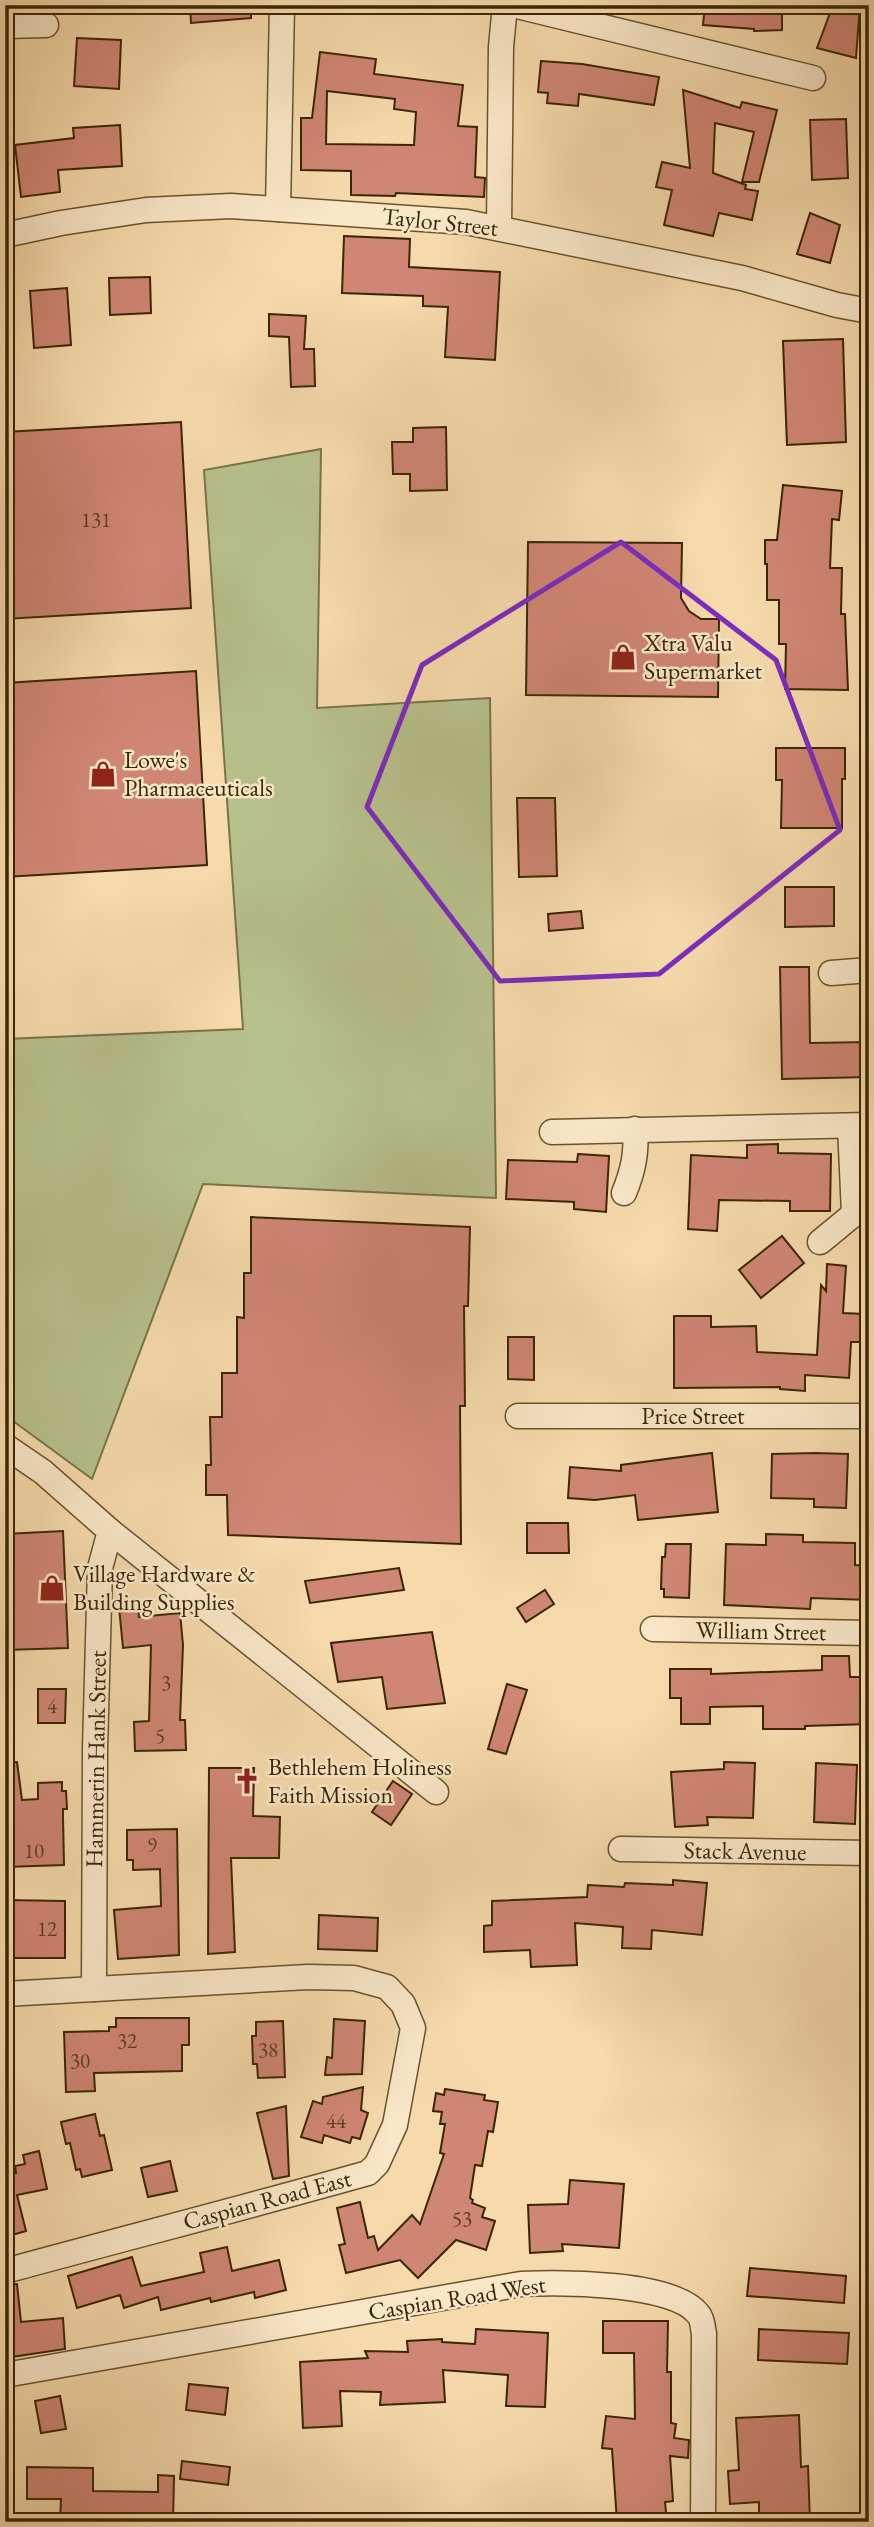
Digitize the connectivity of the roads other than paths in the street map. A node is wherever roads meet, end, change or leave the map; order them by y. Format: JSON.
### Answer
{"nodes":[{"id":1,"x":282,"y":5,"type":"edge"},
{"id":2,"x":505,"y":5,"type":"edge"},
{"id":3,"x":513,"y":5,"type":"edge"},
{"id":4,"x":46,"y":24,"type":"dead end"},
{"id":5,"x":5,"y":26,"type":"edge"},
{"id":6,"x":813,"y":78,"type":"dead end"},
{"id":7,"x":278,"y":209,"type":"junction"},
{"id":8,"x":499,"y":227,"type":"junction"},
{"id":9,"x":5,"y":235,"type":"edge"},
{"id":10,"x":869,"y":311,"type":"edge"},
{"id":11,"x":869,"y":970,"type":"edge"},
{"id":12,"x":831,"y":973,"type":"dead end"},
{"id":13,"x":860,"y":1126,"type":"edge"},
{"id":14,"x":635,"y":1129,"type":"junction"},
{"id":15,"x":552,"y":1132,"type":"dead end"},
{"id":16,"x":624,"y":1193,"type":"dead end"},
{"id":17,"x":861,"y":1219,"type":"edge"},
{"id":18,"x":820,"y":1242,"type":"dead end"},
{"id":19,"x":518,"y":1416,"type":"dead end"},
{"id":20,"x":869,"y":1416,"type":"edge"},
{"id":21,"x":5,"y":1446,"type":"edge"},
{"id":22,"x":110,"y":1531,"type":"junction"},
{"id":23,"x":653,"y":1629,"type":"dead end"},
{"id":24,"x":869,"y":1633,"type":"edge"},
{"id":25,"x":436,"y":1793,"type":"dead end"},
{"id":26,"x":621,"y":1849,"type":"dead end"},
{"id":27,"x":869,"y":1853,"type":"edge"},
{"id":28,"x":93,"y":1989,"type":"junction"},
{"id":29,"x":5,"y":1994,"type":"edge"},
{"id":30,"x":5,"y":2271,"type":"edge"},
{"id":31,"x":5,"y":2375,"type":"edge"},
{"id":32,"x":703,"y":2522,"type":"edge"}],
"edges":[{"from":1,"to":7,"type":"street"},
{"from":2,"to":8,"type":"street"},
{"from":3,"to":6,"type":"street"},
{"from":4,"to":5,"type":"street"},
{"from":7,"to":8,"type":"street","name":"Taylor Street"},
{"from":7,"to":9,"type":"street","name":"Taylor Street"},
{"from":8,"to":10,"type":"street","name":"Taylor Street"},
{"from":11,"to":12,"type":"street"},
{"from":13,"to":14,"type":"street"},
{"from":13,"to":17,"type":"street"},
{"from":14,"to":15,"type":"street"},
{"from":14,"to":16,"type":"street"},
{"from":17,"to":18,"type":"street"},
{"from":19,"to":20,"type":"street","name":"Price Street"},
{"from":21,"to":22,"type":"street"},
{"from":22,"to":25,"type":"street"},
{"from":22,"to":28,"type":"street","name":"Hammerin Hank Street"},
{"from":23,"to":24,"type":"street","name":"William Street"},
{"from":26,"to":27,"type":"street","name":"Stack Avenue"},
{"from":28,"to":29,"type":"street","name":"Caspian Road East"},
{"from":28,"to":30,"type":"street","name":"Caspian Road East"},
{"from":31,"to":32,"type":"street","name":"Caspian Road West"}]}
